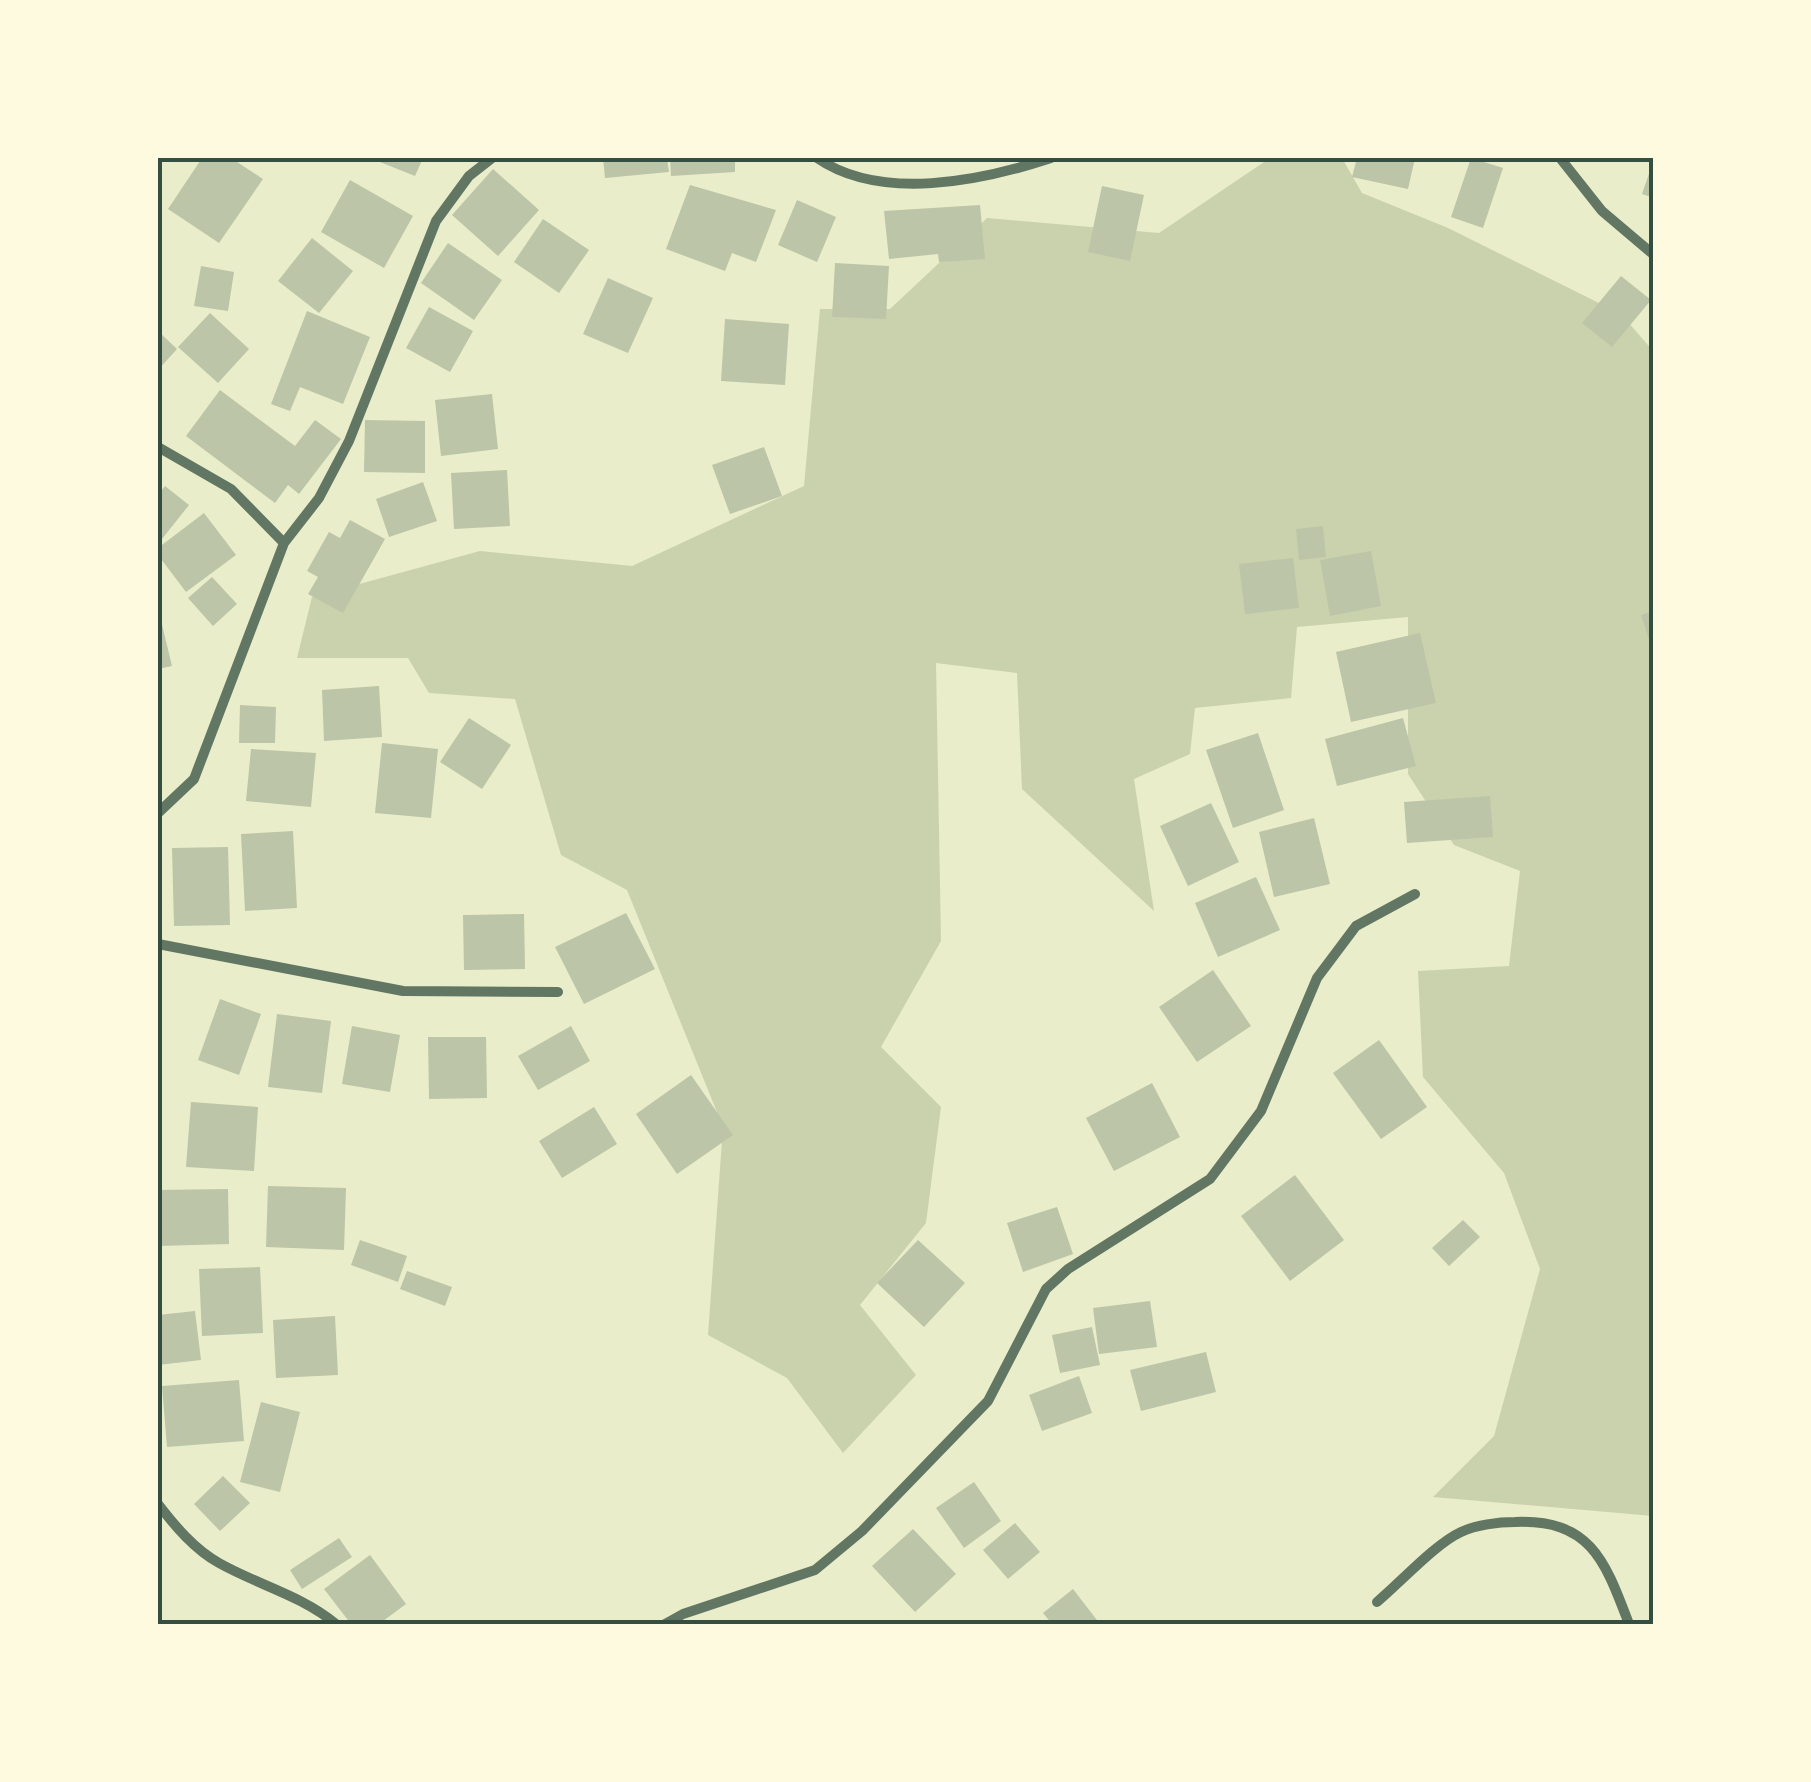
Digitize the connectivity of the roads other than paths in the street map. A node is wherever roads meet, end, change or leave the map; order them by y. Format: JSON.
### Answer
{"nodes":[{"id":1,"x":492,"y":158,"type":"edge"},
{"id":2,"x":817,"y":158,"type":"edge"},
{"id":3,"x":1051,"y":158,"type":"edge"},
{"id":4,"x":1560,"y":158,"type":"edge"},
{"id":5,"x":1654,"y":255,"type":"edge"},
{"id":6,"x":158,"y":448,"type":"edge"},
{"id":7,"x":284,"y":543,"type":"junction"},
{"id":8,"x":158,"y":812,"type":"edge"},
{"id":9,"x":1415,"y":894,"type":"dead end"},
{"id":10,"x":158,"y":944,"type":"edge"},
{"id":11,"x":558,"y":992,"type":"dead end"},
{"id":12,"x":158,"y":1504,"type":"edge"},
{"id":13,"x":1378,"y":1602,"type":"dead end"},
{"id":14,"x":336,"y":1624,"type":"edge"},
{"id":15,"x":665,"y":1624,"type":"edge"},
{"id":16,"x":1629,"y":1624,"type":"edge"}],
"edges":[{"from":1,"to":7,"type":"street"},
{"from":2,"to":3,"type":"street"},
{"from":4,"to":5,"type":"street"},
{"from":6,"to":7,"type":"street"},
{"from":7,"to":8,"type":"street"},
{"from":9,"to":15,"type":"street"},
{"from":10,"to":11,"type":"street"},
{"from":12,"to":14,"type":"street"},
{"from":13,"to":16,"type":"street"}]}
